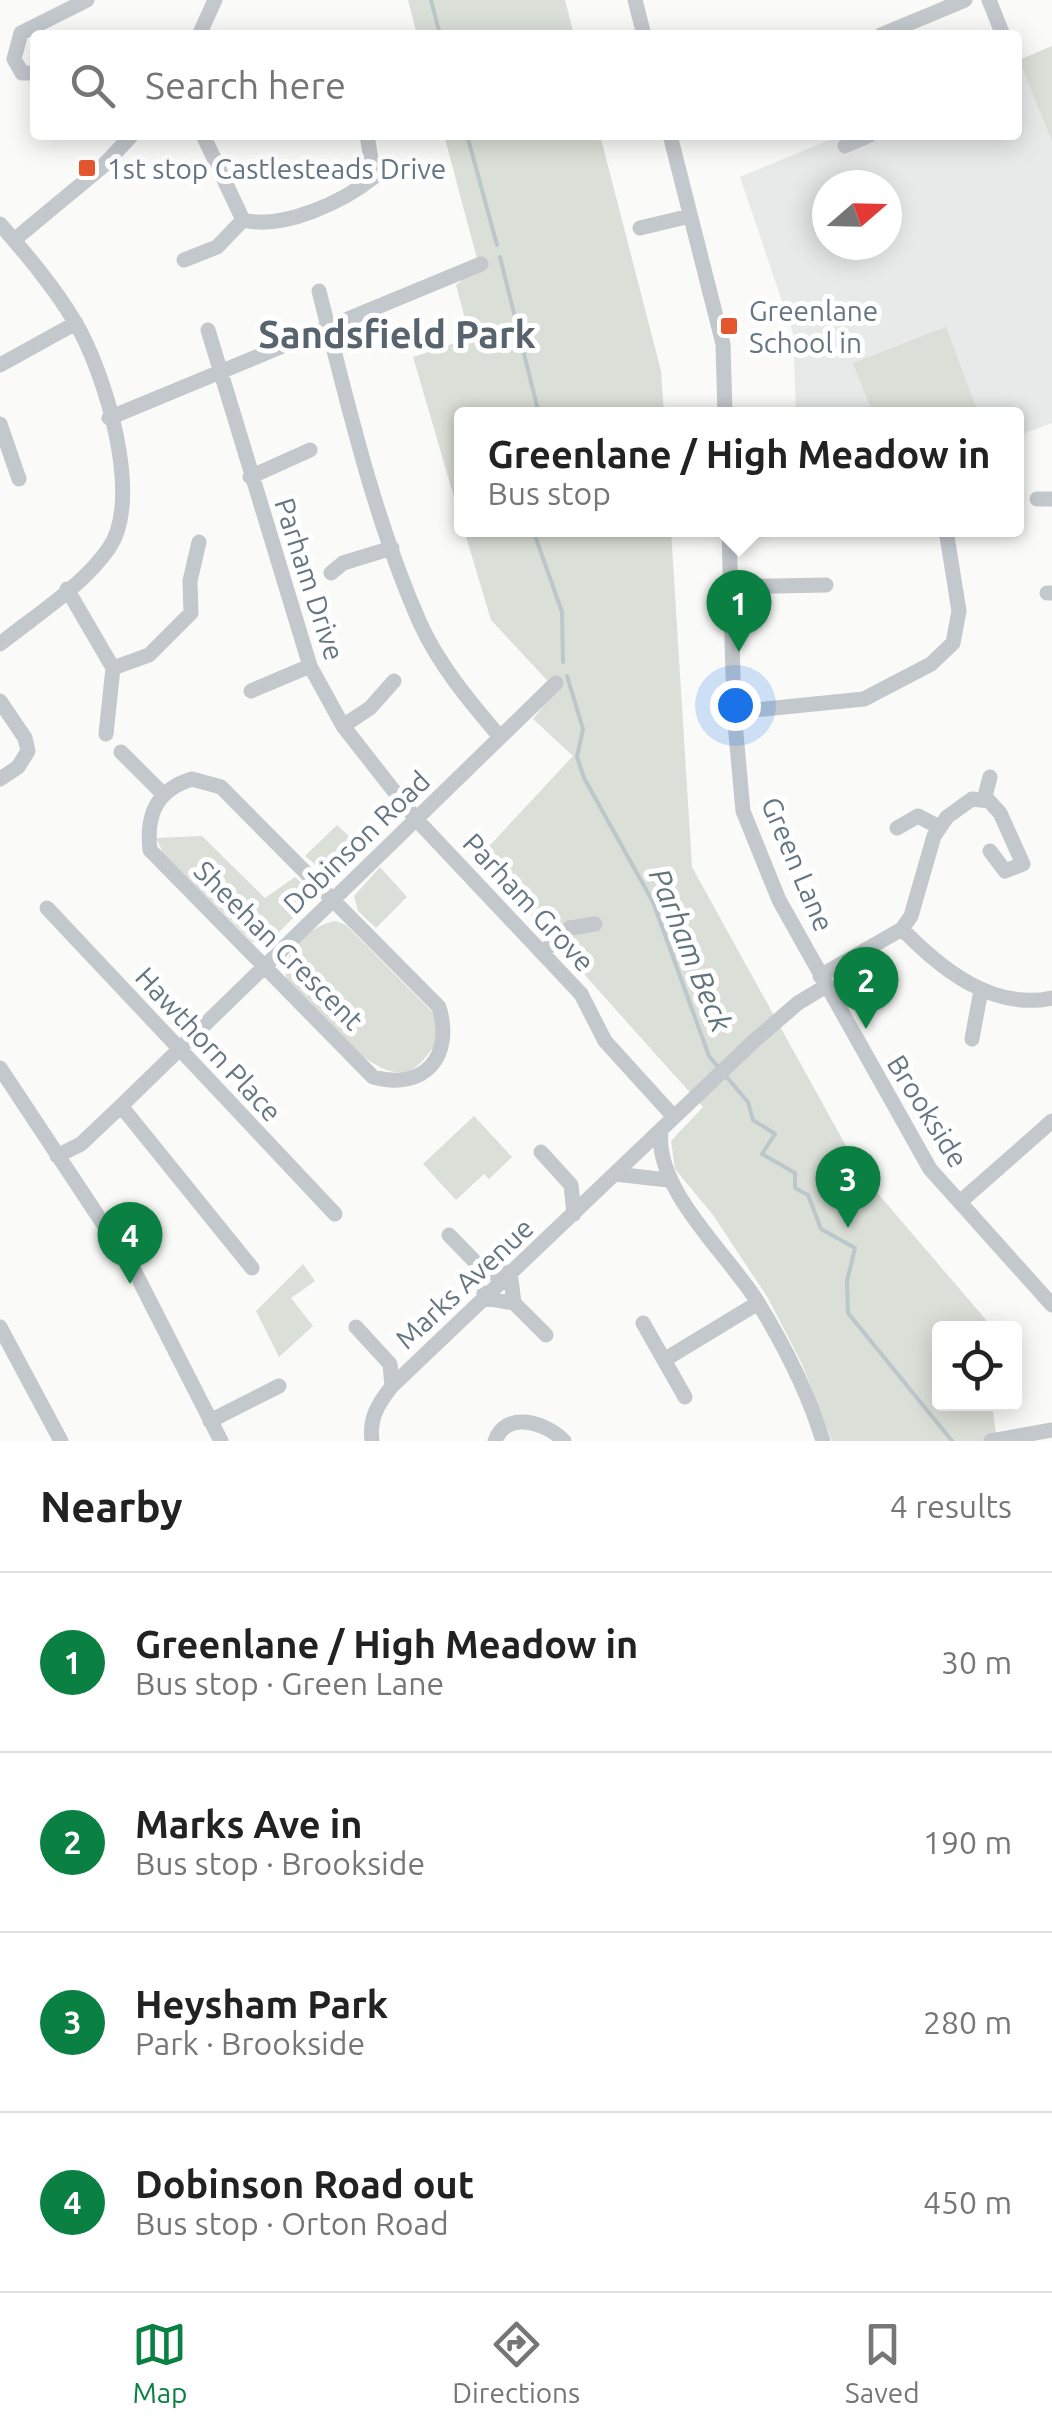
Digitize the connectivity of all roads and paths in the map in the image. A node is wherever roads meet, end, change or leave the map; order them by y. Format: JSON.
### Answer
{"nodes":[{"id":1,"x":86,"y":0,"type":"edge"},
{"id":2,"x":216,"y":0,"type":"edge"},
{"id":3,"x":635,"y":0,"type":"edge"},
{"id":4,"x":966,"y":0,"type":"edge"},
{"id":5,"x":988,"y":0,"type":"edge"},
{"id":6,"x":201,"y":30,"type":"edge"},
{"id":7,"x":643,"y":30,"type":"edge"},
{"id":8,"x":893,"y":30,"type":"edge"},
{"id":9,"x":1002,"y":30,"type":"edge"},
{"id":10,"x":30,"y":73,"type":"edge"},
{"id":11,"x":127,"y":140,"type":"edge"},
{"id":12,"x":204,"y":140,"type":"edge"},
{"id":13,"x":369,"y":140,"type":"edge"},
{"id":14,"x":671,"y":140,"type":"edge"},
{"id":15,"x":859,"y":140,"type":"edge"},
{"id":16,"x":845,"y":146,"type":"dead end"},
{"id":17,"x":690,"y":216,"type":"junction"},
{"id":18,"x":243,"y":220,"type":"junction"},
{"id":19,"x":0,"y":224,"type":"edge"},
{"id":20,"x":640,"y":228,"type":"dead end"},
{"id":21,"x":14,"y":240,"type":"junction"},
{"id":22,"x":184,"y":260,"type":"dead end"},
{"id":23,"x":481,"y":264,"type":"dead end"},
{"id":24,"x":319,"y":291,"type":"dead end"},
{"id":25,"x":76,"y":322,"type":"junction"},
{"id":26,"x":328,"y":329,"type":"junction"},
{"id":27,"x":208,"y":330,"type":"dead end"},
{"id":28,"x":0,"y":364,"type":"edge"},
{"id":29,"x":218,"y":373,"type":"junction"},
{"id":30,"x":725,"y":407,"type":"edge"},
{"id":31,"x":109,"y":418,"type":"junction"},
{"id":32,"x":0,"y":424,"type":"edge"},
{"id":33,"x":310,"y":450,"type":"dead end"},
{"id":34,"x":250,"y":478,"type":"junction"},
{"id":35,"x":19,"y":479,"type":"dead end"},
{"id":36,"x":729,"y":537,"type":"edge"},
{"id":37,"x":947,"y":537,"type":"edge"},
{"id":38,"x":199,"y":542,"type":"dead end"},
{"id":39,"x":392,"y":548,"type":"junction"},
{"id":40,"x":332,"y":572,"type":"dead end"},
{"id":41,"x":826,"y":584,"type":"dead end"},
{"id":42,"x":730,"y":587,"type":"junction"},
{"id":43,"x":67,"y":589,"type":"junction"},
{"id":44,"x":0,"y":644,"type":"edge"},
{"id":45,"x":310,"y":666,"type":"junction"},
{"id":46,"x":114,"y":668,"type":"junction"},
{"id":47,"x":394,"y":681,"type":"dead end"},
{"id":48,"x":556,"y":683,"type":"dead end"},
{"id":49,"x":251,"y":691,"type":"dead end"},
{"id":50,"x":0,"y":701,"type":"edge"},
{"id":51,"x":734,"y":712,"type":"junction"},
{"id":52,"x":342,"y":726,"type":"junction"},
{"id":53,"x":106,"y":734,"type":"dead end"},
{"id":54,"x":500,"y":737,"type":"junction"},
{"id":55,"x":121,"y":752,"type":"dead end"},
{"id":56,"x":990,"y":776,"type":"dead end"},
{"id":57,"x":0,"y":779,"type":"edge"},
{"id":58,"x":164,"y":794,"type":"junction"},
{"id":59,"x":984,"y":800,"type":"junction"},
{"id":60,"x":416,"y":819,"type":"junction"},
{"id":61,"x":897,"y":828,"type":"dead end"},
{"id":62,"x":939,"y":828,"type":"junction"},
{"id":63,"x":990,"y":851,"type":"dead end"},
{"id":64,"x":332,"y":899,"type":"junction"},
{"id":65,"x":48,"y":908,"type":"dead end"},
{"id":66,"x":595,"y":924,"type":"dead end"},
{"id":67,"x":902,"y":929,"type":"junction"},
{"id":68,"x":543,"y":952,"type":"junction"},
{"id":69,"x":263,"y":966,"type":"junction"},
{"id":70,"x":823,"y":981,"type":"junction"},
{"id":71,"x":981,"y":990,"type":"junction"},
{"id":72,"x":1052,"y":998,"type":"edge"},
{"id":73,"x":972,"y":1039,"type":"dead end"},
{"id":74,"x":179,"y":1048,"type":"junction"},
{"id":75,"x":0,"y":1068,"type":"edge"},
{"id":76,"x":121,"y":1106,"type":"junction"},
{"id":77,"x":674,"y":1117,"type":"junction"},
{"id":78,"x":1052,"y":1121,"type":"edge"},
{"id":79,"x":661,"y":1130,"type":"junction"},
{"id":80,"x":540,"y":1152,"type":"dead end"},
{"id":81,"x":57,"y":1156,"type":"junction"},
{"id":82,"x":616,"y":1174,"type":"junction"},
{"id":83,"x":668,"y":1180,"type":"junction"},
{"id":84,"x":571,"y":1185,"type":"junction"},
{"id":85,"x":602,"y":1187,"type":"junction"},
{"id":86,"x":960,"y":1202,"type":"junction"},
{"id":87,"x":335,"y":1214,"type":"dead end"},
{"id":88,"x":574,"y":1214,"type":"junction"},
{"id":89,"x":449,"y":1235,"type":"dead end"},
{"id":90,"x":252,"y":1268,"type":"dead end"},
{"id":91,"x":510,"y":1272,"type":"junction"},
{"id":92,"x":486,"y":1274,"type":"junction"},
{"id":93,"x":484,"y":1298,"type":"junction"},
{"id":94,"x":514,"y":1303,"type":"junction"},
{"id":95,"x":758,"y":1303,"type":"junction"},
{"id":96,"x":1052,"y":1306,"type":"edge"},
{"id":97,"x":643,"y":1323,"type":"dead end"},
{"id":98,"x":356,"y":1327,"type":"dead end"},
{"id":99,"x":1,"y":1332,"type":"edge"},
{"id":100,"x":546,"y":1335,"type":"dead end"},
{"id":101,"x":664,"y":1360,"type":"junction"},
{"id":102,"x":390,"y":1364,"type":"junction"},
{"id":103,"x":412,"y":1366,"type":"junction"},
{"id":104,"x":279,"y":1386,"type":"dead end"},
{"id":105,"x":392,"y":1386,"type":"junction"},
{"id":106,"x":685,"y":1397,"type":"dead end"},
{"id":107,"x":210,"y":1420,"type":"junction"},
{"id":108,"x":1052,"y":1430,"type":"edge"},
{"id":109,"x":61,"y":1441,"type":"edge"},
{"id":110,"x":221,"y":1441,"type":"edge"},
{"id":111,"x":372,"y":1441,"type":"edge"},
{"id":112,"x":495,"y":1441,"type":"edge"},
{"id":113,"x":564,"y":1441,"type":"edge"},
{"id":114,"x":823,"y":1441,"type":"edge"},
{"id":115,"x":991,"y":1441,"type":"edge"}],
"edges":[{"from":1,"to":10,"type":"street"},
{"from":2,"to":6,"type":"street"},
{"from":3,"to":7,"type":"street"},
{"from":4,"to":8,"type":"street"},
{"from":5,"to":9,"type":"street"},
{"from":11,"to":21,"type":"street"},
{"from":12,"to":18,"type":"street"},
{"from":13,"to":18,"type":"street"},
{"from":14,"to":17,"type":"street"},
{"from":15,"to":16,"type":"street"},
{"from":17,"to":20,"type":"street"},
{"from":17,"to":30,"type":"street"},
{"from":18,"to":22,"type":"street"},
{"from":19,"to":21,"type":"street"},
{"from":21,"to":25,"type":"street"},
{"from":23,"to":26,"type":"street"},
{"from":24,"to":26,"type":"street"},
{"from":25,"to":28,"type":"street"},
{"from":25,"to":31,"type":"street"},
{"from":26,"to":29,"type":"street"},
{"from":26,"to":39,"type":"street"},
{"from":27,"to":29,"type":"street","name":"Parham Drive"},
{"from":29,"to":31,"type":"street"},
{"from":29,"to":34,"type":"street","name":"Parham Drive"},
{"from":31,"to":43,"type":"street"},
{"from":32,"to":35,"type":"street"},
{"from":33,"to":34,"type":"street"},
{"from":34,"to":45,"type":"street","name":"Parham Drive"},
{"from":36,"to":42,"type":"street","name":"Green Lane"},
{"from":37,"to":51,"type":"street"},
{"from":38,"to":46,"type":"street"},
{"from":39,"to":40,"type":"street"},
{"from":39,"to":54,"type":"street"},
{"from":41,"to":42,"type":"street"},
{"from":42,"to":51,"type":"street","name":"Green Lane"},
{"from":43,"to":44,"type":"street"},
{"from":43,"to":46,"type":"street"},
{"from":45,"to":49,"type":"street"},
{"from":45,"to":52,"type":"street","name":"Parham Drive"},
{"from":46,"to":53,"type":"street"},
{"from":47,"to":52,"type":"street"},
{"from":48,"to":54,"type":"street","name":"Dobinson Road"},
{"from":50,"to":57,"type":"street"},
{"from":51,"to":70,"type":"street","name":"Green Lane"},
{"from":52,"to":60,"type":"street","name":"Parham Drive"},
{"from":54,"to":60,"type":"street","name":"Dobinson Road"},
{"from":55,"to":58,"type":"street"},
{"from":56,"to":59,"type":"street"},
{"from":58,"to":64,"type":"street","name":"Sheehan Crescent"},
{"from":58,"to":69,"type":"street","name":"Sheehan Crescent"},
{"from":59,"to":62,"type":"street"},
{"from":59,"to":63,"type":"street"},
{"from":60,"to":64,"type":"street","name":"Dobinson Road"},
{"from":60,"to":68,"type":"street","name":"Parham Grove"},
{"from":61,"to":62,"type":"street"},
{"from":62,"to":67,"type":"street"},
{"from":64,"to":69,"type":"street","name":"Dobinson Road"},
{"from":64,"to":69,"type":"street","name":"Sheehan Crescent"},
{"from":65,"to":74,"type":"street","name":"Hawthorn Place"},
{"from":66,"to":68,"type":"street"},
{"from":67,"to":70,"type":"street","name":"Marks Avenue"},
{"from":67,"to":71,"type":"street"},
{"from":68,"to":77,"type":"street","name":"Parham Grove"},
{"from":69,"to":74,"type":"street","name":"Dobinson Road"},
{"from":70,"to":77,"type":"street","name":"Marks Avenue"},
{"from":70,"to":86,"type":"street","name":"Brookside"},
{"from":71,"to":72,"type":"street"},
{"from":71,"to":73,"type":"street"},
{"from":74,"to":76,"type":"street","name":"Dobinson Road"},
{"from":74,"to":87,"type":"street","name":"Hawthorn Place"},
{"from":75,"to":81,"type":"street"},
{"from":76,"to":81,"type":"street","name":"Dobinson Road"},
{"from":76,"to":90,"type":"street"},
{"from":77,"to":79,"type":"street","name":"Marks Avenue"},
{"from":78,"to":86,"type":"street"},
{"from":79,"to":82,"type":"street","name":"Marks Avenue"},
{"from":79,"to":83,"type":"street"},
{"from":80,"to":84,"type":"street"},
{"from":81,"to":107,"type":"street"},
{"from":82,"to":83,"type":"street"},
{"from":82,"to":85,"type":"street","name":"Marks Avenue"},
{"from":83,"to":95,"type":"street"},
{"from":84,"to":85,"type":"street"},
{"from":84,"to":88,"type":"street"},
{"from":85,"to":88,"type":"street","name":"Marks Avenue"},
{"from":86,"to":96,"type":"street","name":"Brookside"},
{"from":88,"to":91,"type":"street","name":"Marks Avenue"},
{"from":89,"to":92,"type":"street"},
{"from":91,"to":92,"type":"street"},
{"from":91,"to":93,"type":"street","name":"Marks Avenue"},
{"from":91,"to":94,"type":"street"},
{"from":92,"to":93,"type":"street"},
{"from":93,"to":94,"type":"street"},
{"from":93,"to":103,"type":"street","name":"Marks Avenue"},
{"from":94,"to":100,"type":"street"},
{"from":95,"to":101,"type":"street"},
{"from":95,"to":114,"type":"street"},
{"from":97,"to":101,"type":"street"},
{"from":98,"to":102,"type":"street"},
{"from":99,"to":109,"type":"street"},
{"from":101,"to":106,"type":"street"},
{"from":102,"to":103,"type":"street"},
{"from":102,"to":105,"type":"street"},
{"from":103,"to":105,"type":"street","name":"Marks Avenue"},
{"from":104,"to":107,"type":"street"},
{"from":105,"to":111,"type":"street","name":"Marks Avenue"},
{"from":107,"to":110,"type":"street"},
{"from":108,"to":115,"type":"street"},
{"from":112,"to":113,"type":"street"}]}
